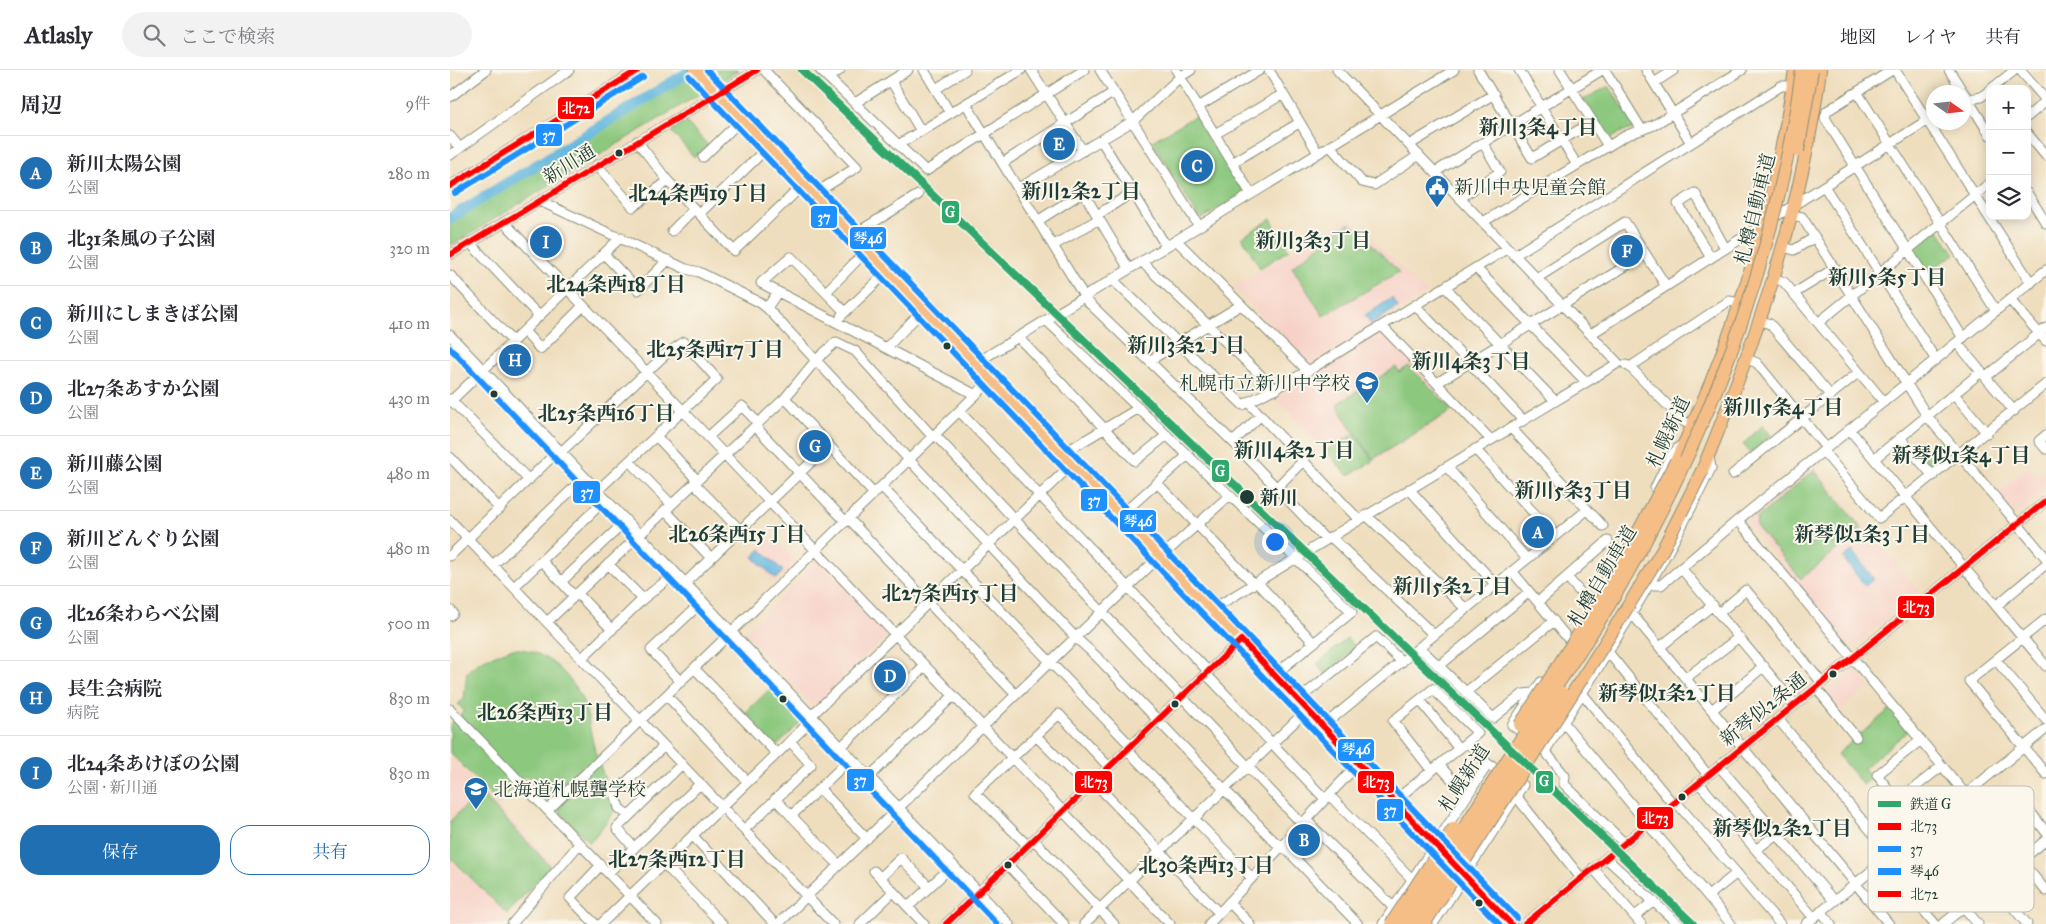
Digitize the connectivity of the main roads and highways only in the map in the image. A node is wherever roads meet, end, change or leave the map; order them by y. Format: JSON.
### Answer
{"nodes":[{"id":1,"x":695,"y":70,"type":"edge"},
{"id":2,"x":1795,"y":70,"type":"edge"},
{"id":3,"x":1802,"y":70,"type":"edge"},
{"id":4,"x":1812,"y":70,"type":"edge"},
{"id":5,"x":1820,"y":70,"type":"edge"},
{"id":6,"x":1391,"y":924,"type":"edge"},
{"id":7,"x":1403,"y":924,"type":"edge"},
{"id":8,"x":1413,"y":924,"type":"edge"},
{"id":9,"x":1424,"y":924,"type":"edge"},
{"id":10,"x":1512,"y":924,"type":"edge"}],
"edges":[{"from":1,"to":10,"type":"main road"},
{"from":2,"to":6,"type":"highway","name":"札幌新道","bridge":true},
{"from":3,"to":7,"type":"highway","name":"札樽自動車道","bridge":true},
{"from":4,"to":8,"type":"highway","name":"札樽自動車道","bridge":true},
{"from":5,"to":9,"type":"highway","bridge":true}]}
